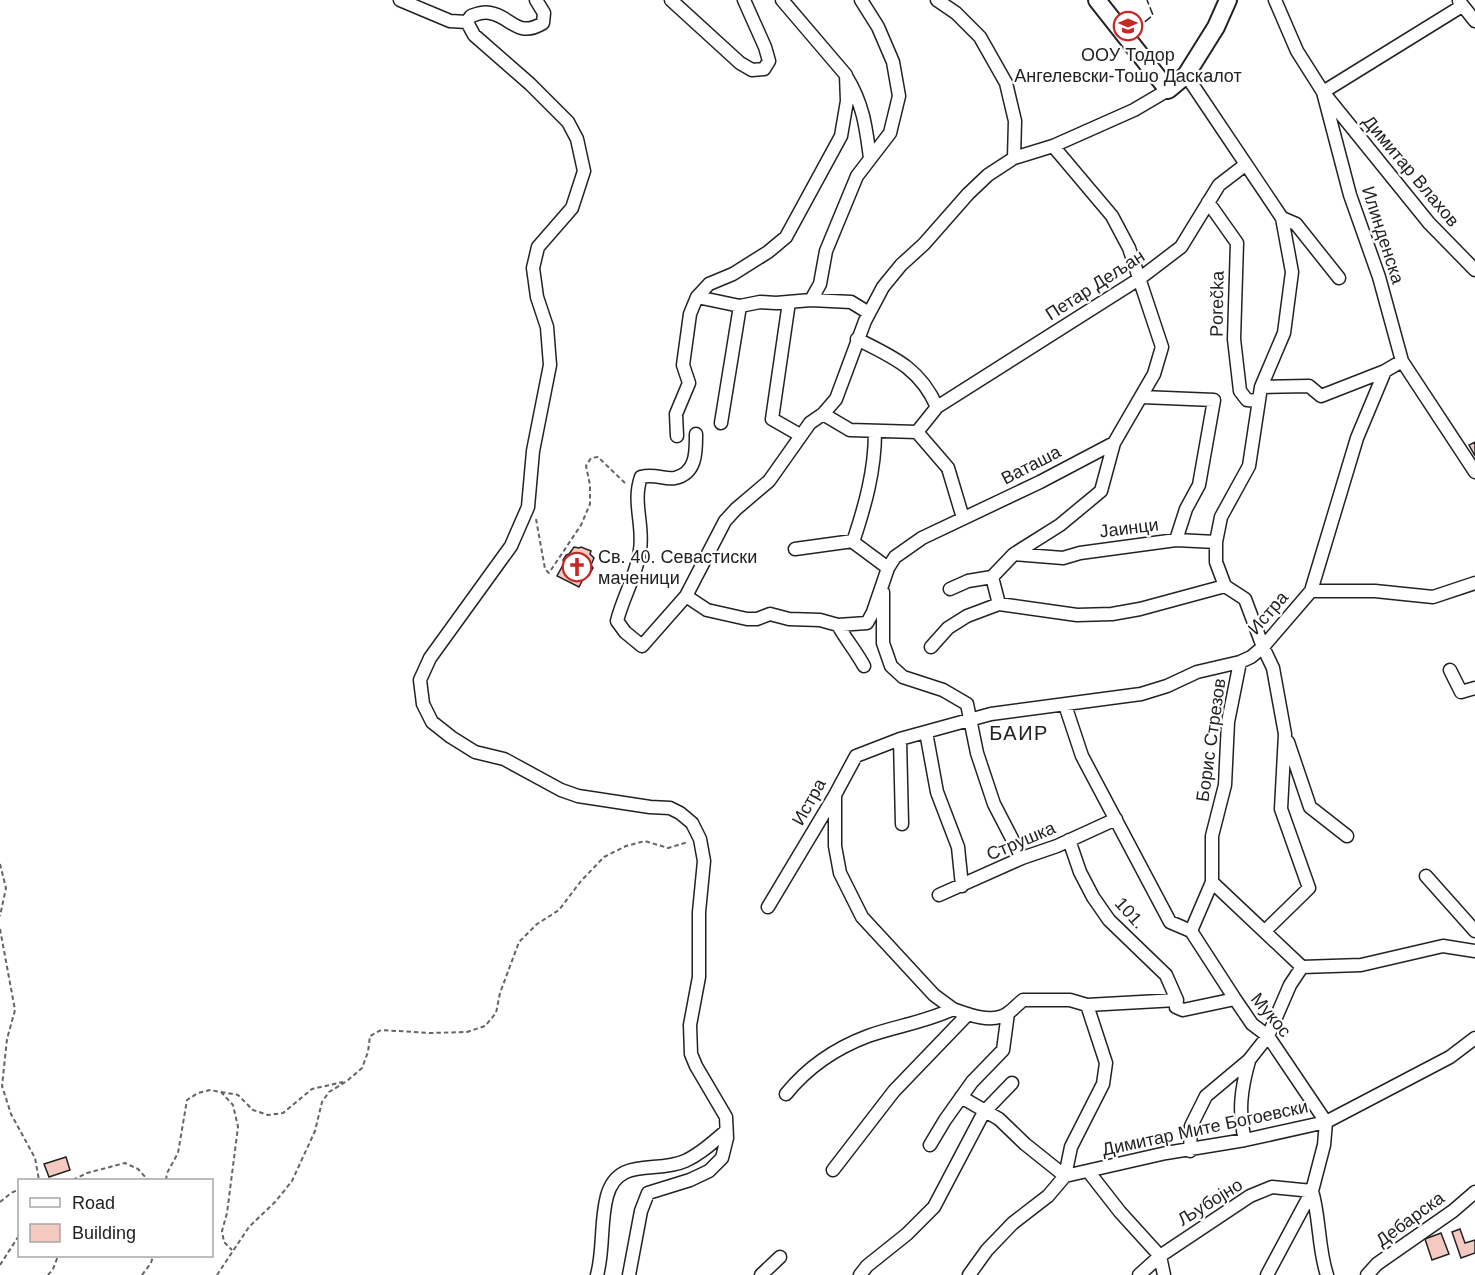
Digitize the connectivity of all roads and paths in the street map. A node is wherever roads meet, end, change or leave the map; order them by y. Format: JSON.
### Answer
{"nodes":[{"id":1,"x":400,"y":0,"type":"edge"},
{"id":2,"x":536,"y":0,"type":"edge"},
{"id":3,"x":671,"y":0,"type":"edge"},
{"id":4,"x":744,"y":0,"type":"edge"},
{"id":5,"x":782,"y":0,"type":"edge"},
{"id":6,"x":861,"y":0,"type":"edge"},
{"id":7,"x":937,"y":0,"type":"edge"},
{"id":8,"x":1097,"y":0,"type":"edge"},
{"id":9,"x":1228,"y":0,"type":"edge"},
{"id":10,"x":1275,"y":0,"type":"edge"},
{"id":11,"x":1460,"y":3,"type":"edge"},
{"id":12,"x":1475,"y":21,"type":"edge"},
{"id":13,"x":467,"y":22,"type":"junction"},
{"id":14,"x":846,"y":75,"type":"junction"},
{"id":15,"x":1185,"y":75,"type":"junction"},
{"id":16,"x":1168,"y":90,"type":"junction"},
{"id":17,"x":1323,"y":92,"type":"junction"},
{"id":18,"x":1053,"y":146,"type":"junction"},
{"id":19,"x":870,"y":158,"type":"junction"},
{"id":20,"x":1014,"y":158,"type":"junction"},
{"id":21,"x":1245,"y":165,"type":"junction"},
{"id":22,"x":1208,"y":202,"type":"junction"},
{"id":23,"x":1282,"y":218,"type":"junction"},
{"id":24,"x":1474,"y":268,"type":"edge"},
{"id":25,"x":1339,"y":278,"type":"dead end"},
{"id":26,"x":1139,"y":279,"type":"junction"},
{"id":27,"x":697,"y":297,"type":"junction"},
{"id":28,"x":811,"y":300,"type":"junction"},
{"id":29,"x":789,"y":302,"type":"junction"},
{"id":30,"x":740,"y":306,"type":"junction"},
{"id":31,"x":869,"y":313,"type":"junction"},
{"id":32,"x":857,"y":339,"type":"junction"},
{"id":33,"x":1402,"y":361,"type":"junction"},
{"id":34,"x":1385,"y":371,"type":"junction"},
{"id":35,"x":1261,"y":387,"type":"junction"},
{"id":36,"x":1142,"y":397,"type":"junction"},
{"id":37,"x":1259,"y":401,"type":"junction"},
{"id":38,"x":938,"y":407,"type":"junction"},
{"id":39,"x":822,"y":414,"type":"junction"},
{"id":40,"x":721,"y":423,"type":"dead end"},
{"id":41,"x":876,"y":432,"type":"junction"},
{"id":42,"x":917,"y":432,"type":"junction"},
{"id":43,"x":696,"y":434,"type":"dead end"},
{"id":44,"x":800,"y":435,"type":"junction"},
{"id":45,"x":677,"y":436,"type":"dead end"},
{"id":46,"x":1114,"y":443,"type":"junction"},
{"id":47,"x":1475,"y":472,"type":"edge"},
{"id":48,"x":636,"y":493,"type":"junction"},
{"id":49,"x":528,"y":507,"type":"junction"},
{"id":50,"x":963,"y":518,"type":"junction"},
{"id":51,"x":1176,"y":540,"type":"junction"},
{"id":52,"x":853,"y":541,"type":"junction"},
{"id":53,"x":1216,"y":542,"type":"junction"},
{"id":54,"x":795,"y":549,"type":"dead end"},
{"id":55,"x":1014,"y":555,"type":"junction"},
{"id":56,"x":888,"y":568,"type":"junction"},
{"id":57,"x":992,"y":577,"type":"junction"},
{"id":58,"x":883,"y":582,"type":"junction"},
{"id":59,"x":1475,"y":583,"type":"edge"},
{"id":60,"x":1225,"y":586,"type":"junction"},
{"id":61,"x":950,"y":589,"type":"dead end"},
{"id":62,"x":1311,"y":591,"type":"junction"},
{"id":63,"x":686,"y":596,"type":"junction"},
{"id":64,"x":999,"y":604,"type":"junction"},
{"id":65,"x":838,"y":625,"type":"junction"},
{"id":66,"x":931,"y":647,"type":"dead end"},
{"id":67,"x":1263,"y":648,"type":"junction"},
{"id":68,"x":1240,"y":662,"type":"junction"},
{"id":69,"x":864,"y":666,"type":"dead end"},
{"id":70,"x":1450,"y":670,"type":"dead end"},
{"id":71,"x":1475,"y":688,"type":"edge"},
{"id":72,"x":1065,"y":705,"type":"junction"},
{"id":73,"x":971,"y":719,"type":"junction"},
{"id":74,"x":926,"y":732,"type":"junction"},
{"id":75,"x":1285,"y":734,"type":"junction"},
{"id":76,"x":900,"y":739,"type":"junction"},
{"id":77,"x":836,"y":795,"type":"junction"},
{"id":78,"x":1116,"y":819,"type":"junction"},
{"id":79,"x":902,"y":824,"type":"dead end"},
{"id":80,"x":1347,"y":836,"type":"dead end"},
{"id":81,"x":700,"y":839,"type":"junction"},
{"id":82,"x":1069,"y":840,"type":"junction"},
{"id":83,"x":1022,"y":858,"type":"junction"},
{"id":84,"x":0,"y":864,"type":"edge"},
{"id":85,"x":1426,"y":876,"type":"dead end"},
{"id":86,"x":1212,"y":882,"type":"junction"},
{"id":87,"x":962,"y":886,"type":"junction"},
{"id":88,"x":939,"y":895,"type":"dead end"},
{"id":89,"x":768,"y":907,"type":"dead end"},
{"id":90,"x":0,"y":916,"type":"edge"},
{"id":91,"x":0,"y":929,"type":"edge"},
{"id":92,"x":1191,"y":931,"type":"junction"},
{"id":93,"x":1265,"y":931,"type":"junction"},
{"id":94,"x":1475,"y":931,"type":"edge"},
{"id":95,"x":1475,"y":951,"type":"edge"},
{"id":96,"x":1302,"y":967,"type":"junction"},
{"id":97,"x":1234,"y":999,"type":"junction"},
{"id":98,"x":1177,"y":1000,"type":"junction"},
{"id":99,"x":1087,"y":1005,"type":"junction"},
{"id":100,"x":953,"y":1009,"type":"junction"},
{"id":101,"x":1008,"y":1013,"type":"junction"},
{"id":102,"x":968,"y":1014,"type":"junction"},
{"id":103,"x":1268,"y":1035,"type":"junction"},
{"id":104,"x":1475,"y":1038,"type":"edge"},
{"id":105,"x":1249,"y":1060,"type":"junction"},
{"id":106,"x":347,"y":1081,"type":"junction"},
{"id":107,"x":1012,"y":1083,"type":"dead end"},
{"id":108,"x":221,"y":1092,"type":"junction"},
{"id":109,"x":786,"y":1094,"type":"dead end"},
{"id":110,"x":961,"y":1097,"type":"junction"},
{"id":111,"x":984,"y":1112,"type":"junction"},
{"id":112,"x":1326,"y":1122,"type":"junction"},
{"id":113,"x":726,"y":1131,"type":"junction"},
{"id":114,"x":1245,"y":1140,"type":"junction"},
{"id":115,"x":930,"y":1145,"type":"dead end"},
{"id":116,"x":1190,"y":1151,"type":"junction"},
{"id":117,"x":833,"y":1170,"type":"dead end"},
{"id":118,"x":1088,"y":1171,"type":"junction"},
{"id":119,"x":1065,"y":1176,"type":"junction"},
{"id":120,"x":39,"y":1179,"type":"edge"},
{"id":121,"x":75,"y":1179,"type":"edge"},
{"id":122,"x":147,"y":1179,"type":"edge"},
{"id":123,"x":166,"y":1179,"type":"edge"},
{"id":124,"x":18,"y":1190,"type":"edge"},
{"id":125,"x":1312,"y":1191,"type":"junction"},
{"id":126,"x":1475,"y":1192,"type":"edge"},
{"id":127,"x":0,"y":1202,"type":"edge"},
{"id":128,"x":18,"y":1237,"type":"edge"},
{"id":129,"x":232,"y":1251,"type":"junction"},
{"id":130,"x":1160,"y":1256,"type":"junction"},
{"id":131,"x":58,"y":1257,"type":"edge"},
{"id":132,"x":153,"y":1257,"type":"edge"},
{"id":133,"x":780,"y":1257,"type":"dead end"},
{"id":134,"x":0,"y":1265,"type":"edge"},
{"id":135,"x":48,"y":1275,"type":"edge"},
{"id":136,"x":142,"y":1275,"type":"edge"},
{"id":137,"x":217,"y":1275,"type":"edge"},
{"id":138,"x":597,"y":1275,"type":"edge"},
{"id":139,"x":629,"y":1275,"type":"edge"},
{"id":140,"x":760,"y":1275,"type":"edge"},
{"id":141,"x":860,"y":1275,"type":"edge"},
{"id":142,"x":969,"y":1275,"type":"edge"},
{"id":143,"x":1139,"y":1275,"type":"edge"},
{"id":144,"x":1164,"y":1275,"type":"edge"},
{"id":145,"x":1267,"y":1275,"type":"edge"},
{"id":146,"x":1327,"y":1275,"type":"edge"},
{"id":147,"x":1367,"y":1275,"type":"edge"}],
"edges":[{"from":1,"to":13,"type":"street"},
{"from":2,"to":13,"type":"street"},
{"from":3,"to":4,"type":"street"},
{"from":5,"to":14,"type":"street"},
{"from":6,"to":19,"type":"street"},
{"from":7,"to":20,"type":"street"},
{"from":8,"to":16,"type":"street"},
{"from":9,"to":15,"type":"street"},
{"from":10,"to":17,"type":"street","name":"Илинденска"},
{"from":11,"to":12,"type":"street"},
{"from":11,"to":17,"type":"street"},
{"from":13,"to":49,"type":"street"},
{"from":14,"to":19,"type":"street"},
{"from":14,"to":27,"type":"street"},
{"from":15,"to":16,"type":"street"},
{"from":15,"to":21,"type":"street"},
{"from":16,"to":18,"type":"street"},
{"from":17,"to":24,"type":"street","name":"Димитар Влахов"},
{"from":17,"to":33,"type":"street","name":"Илинденска"},
{"from":18,"to":20,"type":"street"},
{"from":18,"to":26,"type":"street"},
{"from":19,"to":28,"type":"street"},
{"from":20,"to":31,"type":"street"},
{"from":21,"to":22,"type":"street","name":"Петар Дељан"},
{"from":21,"to":23,"type":"street"},
{"from":22,"to":26,"type":"street","name":"Петар Дељан"},
{"from":22,"to":37,"type":"street","name":"Porečka"},
{"from":23,"to":25,"type":"street"},
{"from":23,"to":35,"type":"street"},
{"from":26,"to":36,"type":"street"},
{"from":26,"to":38,"type":"street","name":"Петар Дељан"},
{"from":27,"to":30,"type":"street"},
{"from":27,"to":45,"type":"street"},
{"from":28,"to":29,"type":"street"},
{"from":28,"to":31,"type":"street"},
{"from":29,"to":30,"type":"street"},
{"from":29,"to":44,"type":"street"},
{"from":30,"to":40,"type":"street"},
{"from":31,"to":32,"type":"street"},
{"from":32,"to":38,"type":"street"},
{"from":32,"to":39,"type":"street"},
{"from":33,"to":34,"type":"street"},
{"from":33,"to":47,"type":"street","name":"Илинденска"},
{"from":34,"to":35,"type":"street"},
{"from":34,"to":62,"type":"street","name":"Истра"},
{"from":35,"to":37,"type":"street"},
{"from":36,"to":46,"type":"street"},
{"from":36,"to":51,"type":"street","name":"Јаинци"},
{"from":37,"to":53,"type":"street"},
{"from":38,"to":42,"type":"street","name":"Петар Дељан"},
{"from":39,"to":41,"type":"street"},
{"from":39,"to":44,"type":"street"},
{"from":41,"to":42,"type":"street"},
{"from":41,"to":52,"type":"street"},
{"from":42,"to":50,"type":"street"},
{"from":43,"to":48,"type":"street"},
{"from":44,"to":63,"type":"street"},
{"from":46,"to":50,"type":"street","name":"Ваташа"},
{"from":46,"to":55,"type":"street"},
{"from":48,"to":49,"type":"path"},
{"from":48,"to":63,"type":"street"},
{"from":49,"to":81,"type":"street"},
{"from":50,"to":56,"type":"street","name":"Ваташа"},
{"from":51,"to":53,"type":"street"},
{"from":51,"to":55,"type":"street","name":"Јаинци"},
{"from":52,"to":54,"type":"street"},
{"from":52,"to":56,"type":"street"},
{"from":53,"to":60,"type":"street"},
{"from":55,"to":57,"type":"street"},
{"from":56,"to":58,"type":"street","name":"Ваташа"},
{"from":57,"to":61,"type":"street"},
{"from":57,"to":64,"type":"street"},
{"from":58,"to":65,"type":"street","name":"Ваташа"},
{"from":58,"to":73,"type":"street"},
{"from":59,"to":62,"type":"street"},
{"from":60,"to":64,"type":"street"},
{"from":60,"to":67,"type":"street"},
{"from":62,"to":67,"type":"street","name":"Истра"},
{"from":63,"to":65,"type":"street","name":"Ваташа"},
{"from":64,"to":66,"type":"street"},
{"from":65,"to":69,"type":"street"},
{"from":67,"to":68,"type":"street","name":"Истра"},
{"from":67,"to":75,"type":"street"},
{"from":68,"to":72,"type":"street","name":"Истра"},
{"from":68,"to":86,"type":"street","name":"Борис Стрезов"},
{"from":70,"to":71,"type":"street"},
{"from":72,"to":73,"type":"street","name":"Истра"},
{"from":72,"to":78,"type":"street"},
{"from":73,"to":74,"type":"street","name":"Истра"},
{"from":73,"to":83,"type":"street"},
{"from":74,"to":76,"type":"street","name":"Истра"},
{"from":74,"to":87,"type":"street"},
{"from":75,"to":80,"type":"street"},
{"from":75,"to":93,"type":"street"},
{"from":76,"to":77,"type":"street","name":"Истра"},
{"from":76,"to":79,"type":"street"},
{"from":77,"to":89,"type":"street","name":"Истра"},
{"from":77,"to":100,"type":"street"},
{"from":78,"to":82,"type":"street","name":"Струшка"},
{"from":78,"to":92,"type":"street"},
{"from":81,"to":106,"type":"path"},
{"from":81,"to":113,"type":"street"},
{"from":82,"to":83,"type":"street","name":"Струшка"},
{"from":82,"to":98,"type":"street","name":"101."},
{"from":83,"to":87,"type":"street","name":"Струшка"},
{"from":84,"to":90,"type":"path"},
{"from":85,"to":94,"type":"street"},
{"from":86,"to":92,"type":"street"},
{"from":86,"to":93,"type":"street"},
{"from":87,"to":88,"type":"street","name":"Струшка"},
{"from":91,"to":120,"type":"path"},
{"from":92,"to":97,"type":"street","name":"Мукос"},
{"from":93,"to":96,"type":"street"},
{"from":95,"to":96,"type":"street"},
{"from":96,"to":103,"type":"street"},
{"from":97,"to":98,"type":"street"},
{"from":97,"to":103,"type":"street","name":"Мукос"},
{"from":98,"to":99,"type":"street"},
{"from":99,"to":101,"type":"street"},
{"from":99,"to":119,"type":"street"},
{"from":100,"to":102,"type":"street"},
{"from":100,"to":109,"type":"street"},
{"from":101,"to":102,"type":"street"},
{"from":101,"to":110,"type":"street"},
{"from":102,"to":117,"type":"street"},
{"from":103,"to":105,"type":"street"},
{"from":103,"to":112,"type":"street","name":"Мукос"},
{"from":104,"to":112,"type":"street","name":"Димитар Мите Богоевски"},
{"from":105,"to":114,"type":"street"},
{"from":105,"to":116,"type":"street"},
{"from":106,"to":108,"type":"path"},
{"from":106,"to":129,"type":"path"},
{"from":107,"to":111,"type":"street"},
{"from":108,"to":123,"type":"path"},
{"from":108,"to":129,"type":"path"},
{"from":110,"to":111,"type":"street"},
{"from":110,"to":115,"type":"street"},
{"from":111,"to":119,"type":"street"},
{"from":111,"to":141,"type":"street"},
{"from":112,"to":114,"type":"street","name":"Димитар Мите Богоевски"},
{"from":112,"to":125,"type":"street"},
{"from":113,"to":138,"type":"street"},
{"from":113,"to":139,"type":"street"},
{"from":114,"to":116,"type":"street","name":"Димитар Мите Богоевски"},
{"from":116,"to":118,"type":"street","name":"Димитар Мите Богоевски"},
{"from":118,"to":119,"type":"street","name":"Димитар Мите Богоевски"},
{"from":118,"to":130,"type":"street"},
{"from":119,"to":142,"type":"street"},
{"from":121,"to":122,"type":"path"},
{"from":124,"to":127,"type":"path"},
{"from":125,"to":130,"type":"street","name":"Љубојно"},
{"from":125,"to":145,"type":"street"},
{"from":125,"to":146,"type":"street"},
{"from":126,"to":147,"type":"street","name":"Дебарска"},
{"from":128,"to":134,"type":"path"},
{"from":129,"to":137,"type":"path"},
{"from":130,"to":143,"type":"street","name":"Љубојно"},
{"from":130,"to":144,"type":"street"},
{"from":131,"to":135,"type":"path"},
{"from":132,"to":136,"type":"path"},
{"from":133,"to":140,"type":"street"}]}
